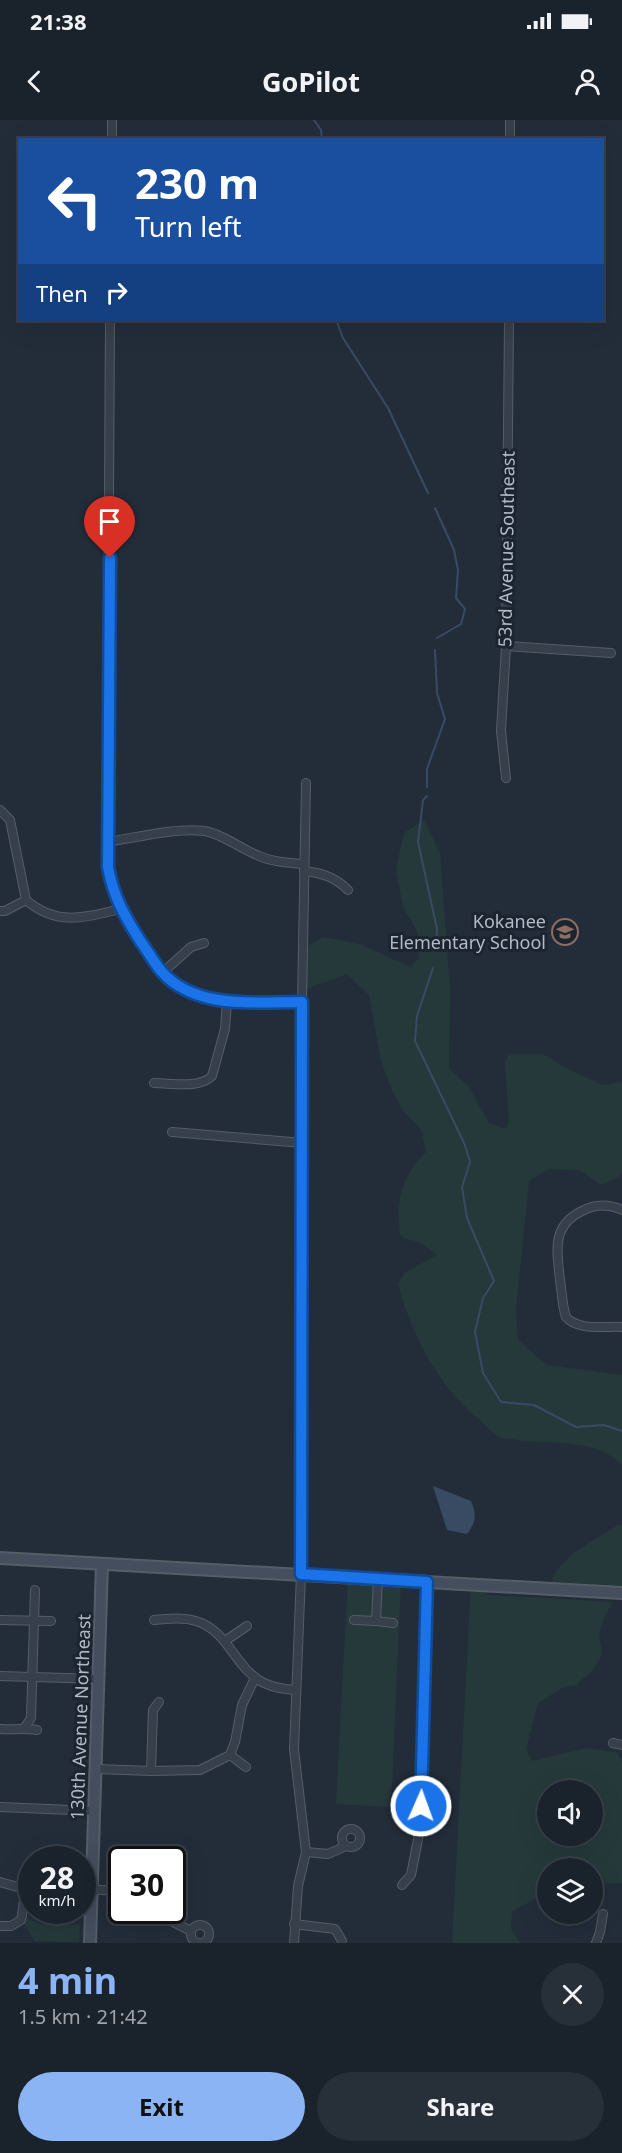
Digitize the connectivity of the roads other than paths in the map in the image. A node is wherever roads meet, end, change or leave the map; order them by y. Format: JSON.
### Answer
{"nodes":[{"id":1,"x":112,"y":120,"type":"edge"},
{"id":2,"x":510,"y":120,"type":"edge"},
{"id":3,"x":112,"y":138,"type":"edge"},
{"id":4,"x":510,"y":138,"type":"edge"},
{"id":5,"x":110,"y":321,"type":"edge"},
{"id":6,"x":509,"y":321,"type":"edge"},
{"id":7,"x":506,"y":646,"type":"junction"},
{"id":8,"x":611,"y":653,"type":"dead end"},
{"id":9,"x":506,"y":778,"type":"dead end"},
{"id":10,"x":306,"y":783,"type":"dead end"},
{"id":11,"x":3,"y":811,"type":"edge"},
{"id":12,"x":107,"y":842,"type":"junction"},
{"id":13,"x":304,"y":868,"type":"junction"},
{"id":14,"x":348,"y":890,"type":"dead end"},
{"id":15,"x":26,"y":900,"type":"junction"},
{"id":16,"x":120,"y":909,"type":"junction"},
{"id":17,"x":0,"y":911,"type":"edge"},
{"id":18,"x":204,"y":943,"type":"dead end"},
{"id":19,"x":162,"y":972,"type":"junction"},
{"id":20,"x":227,"y":1001,"type":"junction"},
{"id":21,"x":302,"y":1002,"type":"junction"},
{"id":22,"x":154,"y":1083,"type":"dead end"},
{"id":23,"x":172,"y":1132,"type":"dead end"},
{"id":24,"x":303,"y":1143,"type":"junction"},
{"id":25,"x":622,"y":1210,"type":"edge"},
{"id":26,"x":622,"y":1327,"type":"edge"},
{"id":27,"x":0,"y":1558,"type":"edge"},
{"id":28,"x":102,"y":1564,"type":"junction"},
{"id":29,"x":301,"y":1574,"type":"junction"},
{"id":30,"x":378,"y":1579,"type":"junction"},
{"id":31,"x":427,"y":1582,"type":"junction"},
{"id":32,"x":35,"y":1590,"type":"dead end"},
{"id":33,"x":622,"y":1593,"type":"edge"},
{"id":34,"x":0,"y":1620,"type":"edge"},
{"id":35,"x":154,"y":1620,"type":"dead end"},
{"id":36,"x":354,"y":1620,"type":"dead end"},
{"id":37,"x":33,"y":1621,"type":"junction"},
{"id":38,"x":51,"y":1621,"type":"dead end"},
{"id":39,"x":376,"y":1621,"type":"junction"},
{"id":40,"x":393,"y":1623,"type":"dead end"},
{"id":41,"x":247,"y":1626,"type":"dead end"},
{"id":42,"x":225,"y":1641,"type":"junction"},
{"id":43,"x":0,"y":1676,"type":"edge"},
{"id":44,"x":31,"y":1677,"type":"junction"},
{"id":45,"x":255,"y":1678,"type":"junction"},
{"id":46,"x":99,"y":1679,"type":"junction"},
{"id":47,"x":296,"y":1690,"type":"junction"},
{"id":48,"x":159,"y":1702,"type":"dead end"},
{"id":49,"x":25,"y":1727,"type":"junction"},
{"id":50,"x":0,"y":1729,"type":"edge"},
{"id":51,"x":37,"y":1730,"type":"dead end"},
{"id":52,"x":230,"y":1755,"type":"junction"},
{"id":53,"x":246,"y":1767,"type":"dead end"},
{"id":54,"x":96,"y":1769,"type":"junction"},
{"id":55,"x":151,"y":1771,"type":"junction"},
{"id":56,"x":0,"y":1807,"type":"edge"},
{"id":57,"x":95,"y":1810,"type":"junction"},
{"id":58,"x":91,"y":1846,"type":"edge"},
{"id":59,"x":346,"y":1846,"type":"dead end"},
{"id":60,"x":306,"y":1852,"type":"junction"},
{"id":61,"x":0,"y":1882,"type":"edge"},
{"id":62,"x":402,"y":1885,"type":"dead end"},
{"id":63,"x":18,"y":1886,"type":"edge"},
{"id":64,"x":18,"y":1923,"type":"edge"},
{"id":65,"x":89,"y":1924,"type":"edge"},
{"id":66,"x":177,"y":1924,"type":"edge"},
{"id":67,"x":294,"y":1924,"type":"junction"},
{"id":68,"x":601,"y":1924,"type":"edge"},
{"id":69,"x":0,"y":1926,"type":"edge"},
{"id":70,"x":191,"y":1931,"type":"dead end"},
{"id":71,"x":340,"y":1942,"type":"edge"},
{"id":72,"x":90,"y":1943,"type":"edge"},
{"id":73,"x":294,"y":1943,"type":"edge"},
{"id":74,"x":351,"y":1943,"type":"edge"},
{"id":75,"x":596,"y":1943,"type":"edge"}],
"edges":[{"from":1,"to":3,"type":"street"},
{"from":2,"to":4,"type":"street"},
{"from":5,"to":12,"type":"street"},
{"from":6,"to":7,"type":"street","name":"53rd Avenue Southeast"},
{"from":7,"to":8,"type":"street"},
{"from":7,"to":9,"type":"street","name":"53rd Avenue Southeast"},
{"from":10,"to":13,"type":"street"},
{"from":11,"to":15,"type":"street"},
{"from":12,"to":13,"type":"street"},
{"from":12,"to":16,"type":"street"},
{"from":13,"to":14,"type":"street"},
{"from":13,"to":21,"type":"street"},
{"from":15,"to":16,"type":"street"},
{"from":15,"to":17,"type":"street"},
{"from":16,"to":19,"type":"street"},
{"from":18,"to":19,"type":"street"},
{"from":19,"to":20,"type":"street"},
{"from":20,"to":21,"type":"street"},
{"from":20,"to":22,"type":"street"},
{"from":21,"to":24,"type":"street"},
{"from":23,"to":24,"type":"street"},
{"from":24,"to":29,"type":"street"},
{"from":25,"to":26,"type":"street"},
{"from":27,"to":28,"type":"street"},
{"from":28,"to":29,"type":"street"},
{"from":28,"to":46,"type":"street","name":"130th Avenue Northeast"},
{"from":29,"to":30,"type":"street"},
{"from":29,"to":47,"type":"street"},
{"from":30,"to":31,"type":"street"},
{"from":30,"to":39,"type":"street"},
{"from":31,"to":33,"type":"street"},
{"from":31,"to":62,"type":"street"},
{"from":32,"to":37,"type":"street"},
{"from":34,"to":37,"type":"street"},
{"from":35,"to":42,"type":"street"},
{"from":36,"to":39,"type":"street"},
{"from":37,"to":38,"type":"street"},
{"from":37,"to":44,"type":"street"},
{"from":39,"to":40,"type":"street"},
{"from":41,"to":42,"type":"street"},
{"from":42,"to":45,"type":"street"},
{"from":43,"to":44,"type":"street"},
{"from":44,"to":46,"type":"street"},
{"from":44,"to":49,"type":"street"},
{"from":45,"to":47,"type":"street"},
{"from":45,"to":52,"type":"street"},
{"from":46,"to":54,"type":"street","name":"130th Avenue Northeast"},
{"from":47,"to":60,"type":"street"},
{"from":48,"to":55,"type":"street"},
{"from":49,"to":50,"type":"street"},
{"from":49,"to":51,"type":"street"},
{"from":52,"to":53,"type":"street"},
{"from":52,"to":55,"type":"street"},
{"from":54,"to":55,"type":"street"},
{"from":54,"to":57,"type":"street","name":"130th Avenue Northeast"},
{"from":56,"to":57,"type":"street"},
{"from":57,"to":58,"type":"street","name":"130th Avenue Northeast"},
{"from":59,"to":60,"type":"street"},
{"from":60,"to":67,"type":"street"},
{"from":61,"to":63,"type":"street"},
{"from":64,"to":69,"type":"street"},
{"from":65,"to":72,"type":"street","name":"130th Avenue Northeast"},
{"from":66,"to":70,"type":"street"},
{"from":67,"to":71,"type":"street"},
{"from":67,"to":73,"type":"street"},
{"from":68,"to":75,"type":"street"},
{"from":71,"to":74,"type":"street"}]}
